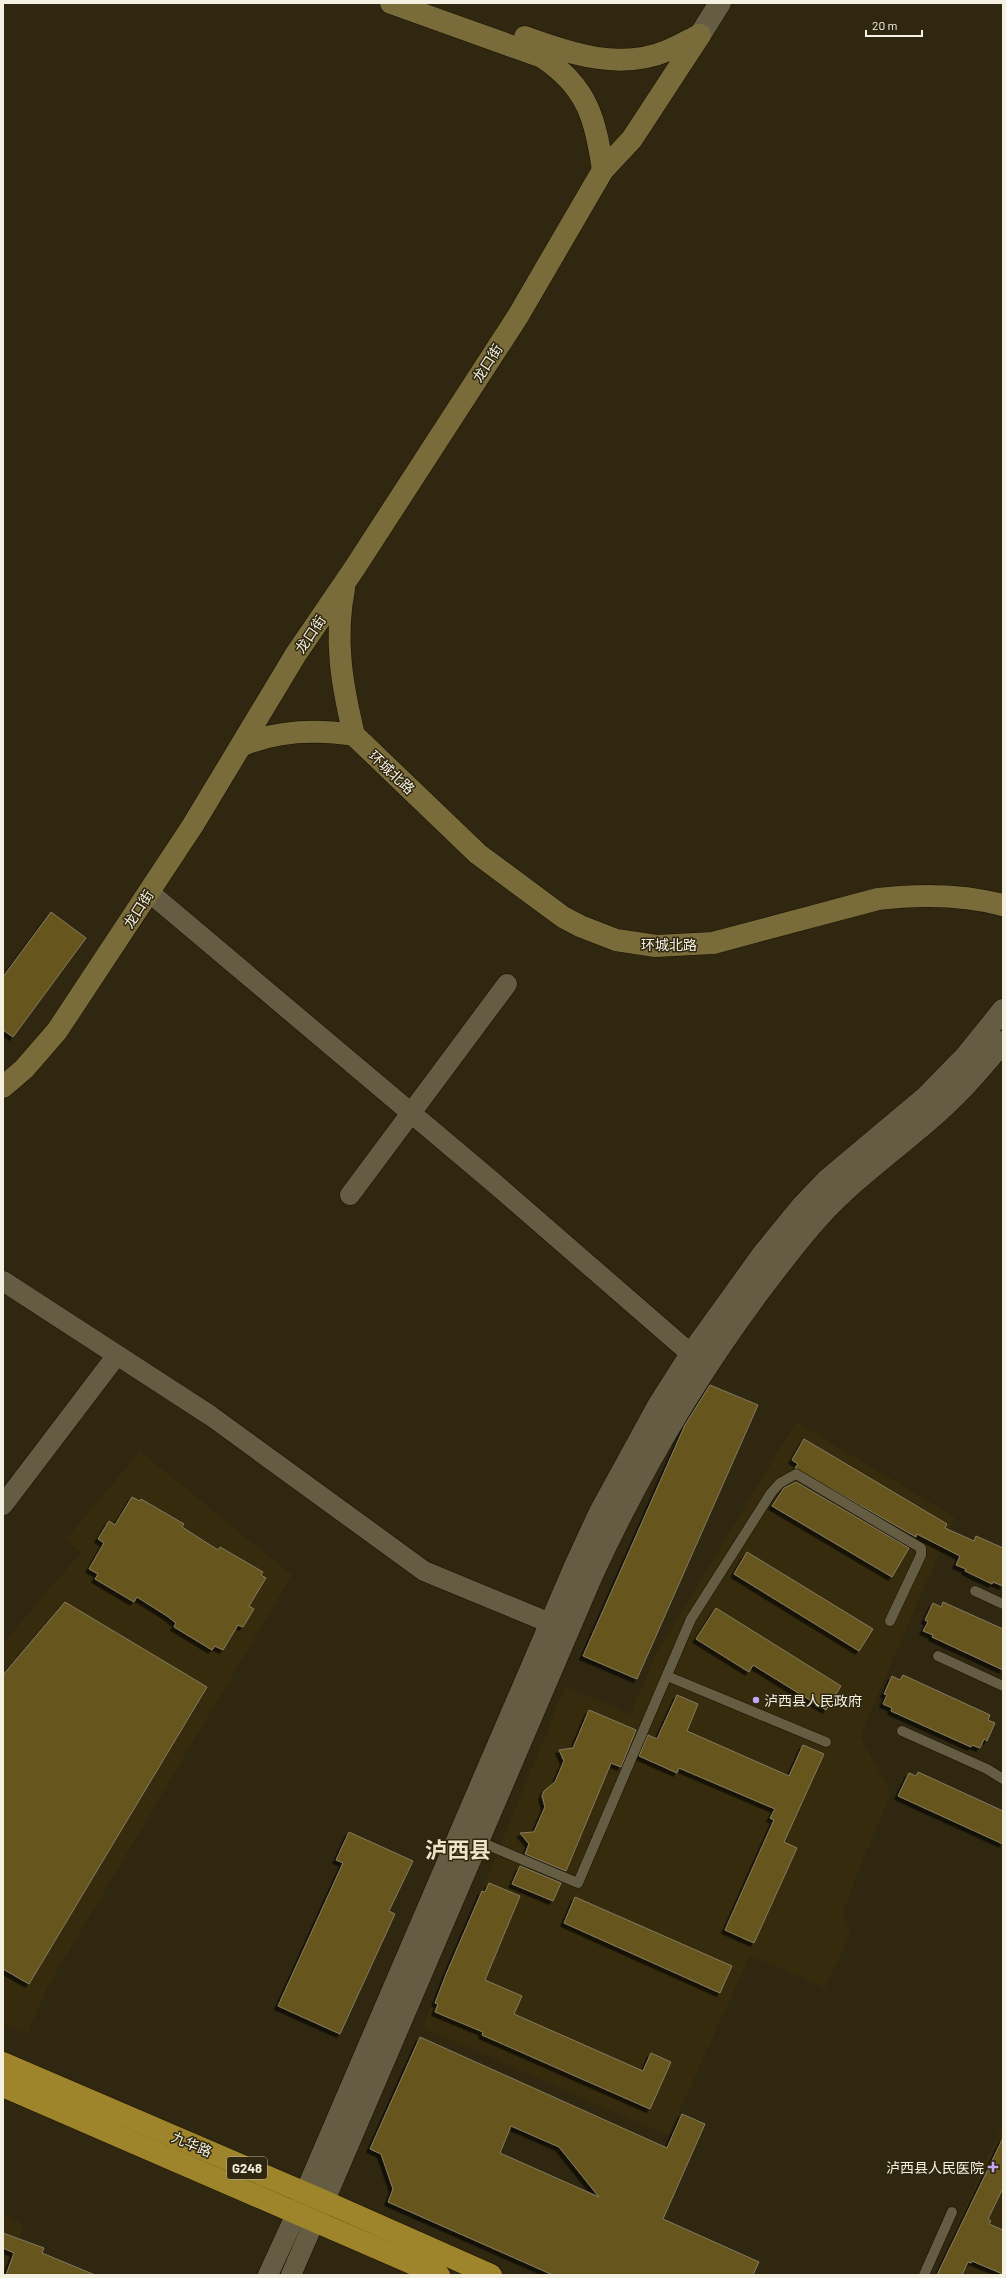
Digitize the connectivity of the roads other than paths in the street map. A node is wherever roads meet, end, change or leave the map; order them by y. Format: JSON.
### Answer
{"nodes":[{"id":1,"x":391,"y":3,"type":"edge"},
{"id":2,"x":431,"y":3,"type":"edge"},
{"id":3,"x":720,"y":3,"type":"edge"},
{"id":4,"x":700,"y":34,"type":"junction"},
{"id":5,"x":603,"y":170,"type":"junction"},
{"id":6,"x":345,"y":582,"type":"junction"},
{"id":7,"x":354,"y":735,"type":"junction"},
{"id":8,"x":241,"y":746,"type":"junction"},
{"id":9,"x":149,"y":892,"type":"junction"},
{"id":10,"x":1003,"y":904,"type":"edge"},
{"id":11,"x":507,"y":984,"type":"dead end"},
{"id":12,"x":1003,"y":1010,"type":"edge"},
{"id":13,"x":1003,"y":1042,"type":"edge"},
{"id":14,"x":3,"y":1087,"type":"edge"},
{"id":15,"x":411,"y":1113,"type":"junction"},
{"id":16,"x":350,"y":1195,"type":"dead end"},
{"id":17,"x":3,"y":1281,"type":"edge"},
{"id":18,"x":690,"y":1354,"type":"junction"},
{"id":19,"x":117,"y":1355,"type":"junction"},
{"id":20,"x":3,"y":1504,"type":"edge"},
{"id":21,"x":975,"y":1591,"type":"dead end"},
{"id":22,"x":1003,"y":1604,"type":"edge"},
{"id":23,"x":890,"y":1621,"type":"dead end"},
{"id":24,"x":550,"y":1623,"type":"junction"},
{"id":25,"x":938,"y":1656,"type":"dead end"},
{"id":26,"x":667,"y":1676,"type":"junction"},
{"id":27,"x":1003,"y":1686,"type":"edge"},
{"id":28,"x":902,"y":1731,"type":"dead end"},
{"id":29,"x":826,"y":1742,"type":"dead end"},
{"id":30,"x":1003,"y":1777,"type":"edge"},
{"id":31,"x":478,"y":1841,"type":"junction"},
{"id":32,"x":3,"y":2063,"type":"edge"},
{"id":33,"x":3,"y":2086,"type":"edge"},
{"id":34,"x":311,"y":2206,"type":"junction"},
{"id":35,"x":952,"y":2212,"type":"dead end"},
{"id":36,"x":268,"y":2275,"type":"edge"},
{"id":37,"x":291,"y":2275,"type":"edge"},
{"id":38,"x":439,"y":2275,"type":"edge"},
{"id":39,"x":491,"y":2275,"type":"edge"},
{"id":40,"x":924,"y":2275,"type":"edge"}],
"edges":[{"from":1,"to":5,"type":"main road"},
{"from":2,"to":4,"type":"main road"},
{"from":3,"to":4,"type":"street"},
{"from":4,"to":5,"type":"main road","name":"龙口街"},
{"from":5,"to":6,"type":"main road","name":"龙口街"},
{"from":6,"to":7,"type":"main road"},
{"from":6,"to":8,"type":"main road","name":"龙口街"},
{"from":7,"to":8,"type":"main road"},
{"from":7,"to":10,"type":"main road","name":"环城北路"},
{"from":8,"to":9,"type":"main road","name":"龙口街"},
{"from":9,"to":14,"type":"main road","name":"龙口街"},
{"from":9,"to":15,"type":"street"},
{"from":11,"to":15,"type":"street"},
{"from":12,"to":18,"type":"street"},
{"from":13,"to":31,"type":"street"},
{"from":15,"to":16,"type":"street"},
{"from":15,"to":18,"type":"street"},
{"from":17,"to":19,"type":"street"},
{"from":18,"to":24,"type":"street"},
{"from":19,"to":20,"type":"street"},
{"from":19,"to":24,"type":"street"},
{"from":21,"to":22,"type":"lane"},
{"from":23,"to":26,"type":"lane"},
{"from":24,"to":34,"type":"street"},
{"from":25,"to":27,"type":"lane"},
{"from":26,"to":29,"type":"lane"},
{"from":26,"to":31,"type":"lane"},
{"from":28,"to":30,"type":"lane"},
{"from":31,"to":34,"type":"street"},
{"from":32,"to":34,"type":"highway","name":"九华路","number":"G248"},
{"from":33,"to":34,"type":"highway","name":"九华路","number":"G248"},
{"from":34,"to":36,"type":"street"},
{"from":34,"to":37,"type":"street"},
{"from":34,"to":38,"type":"highway","name":"九华路","number":"G248"},
{"from":34,"to":39,"type":"highway","name":"九华路","number":"G248"},
{"from":35,"to":40,"type":"lane"}]}
